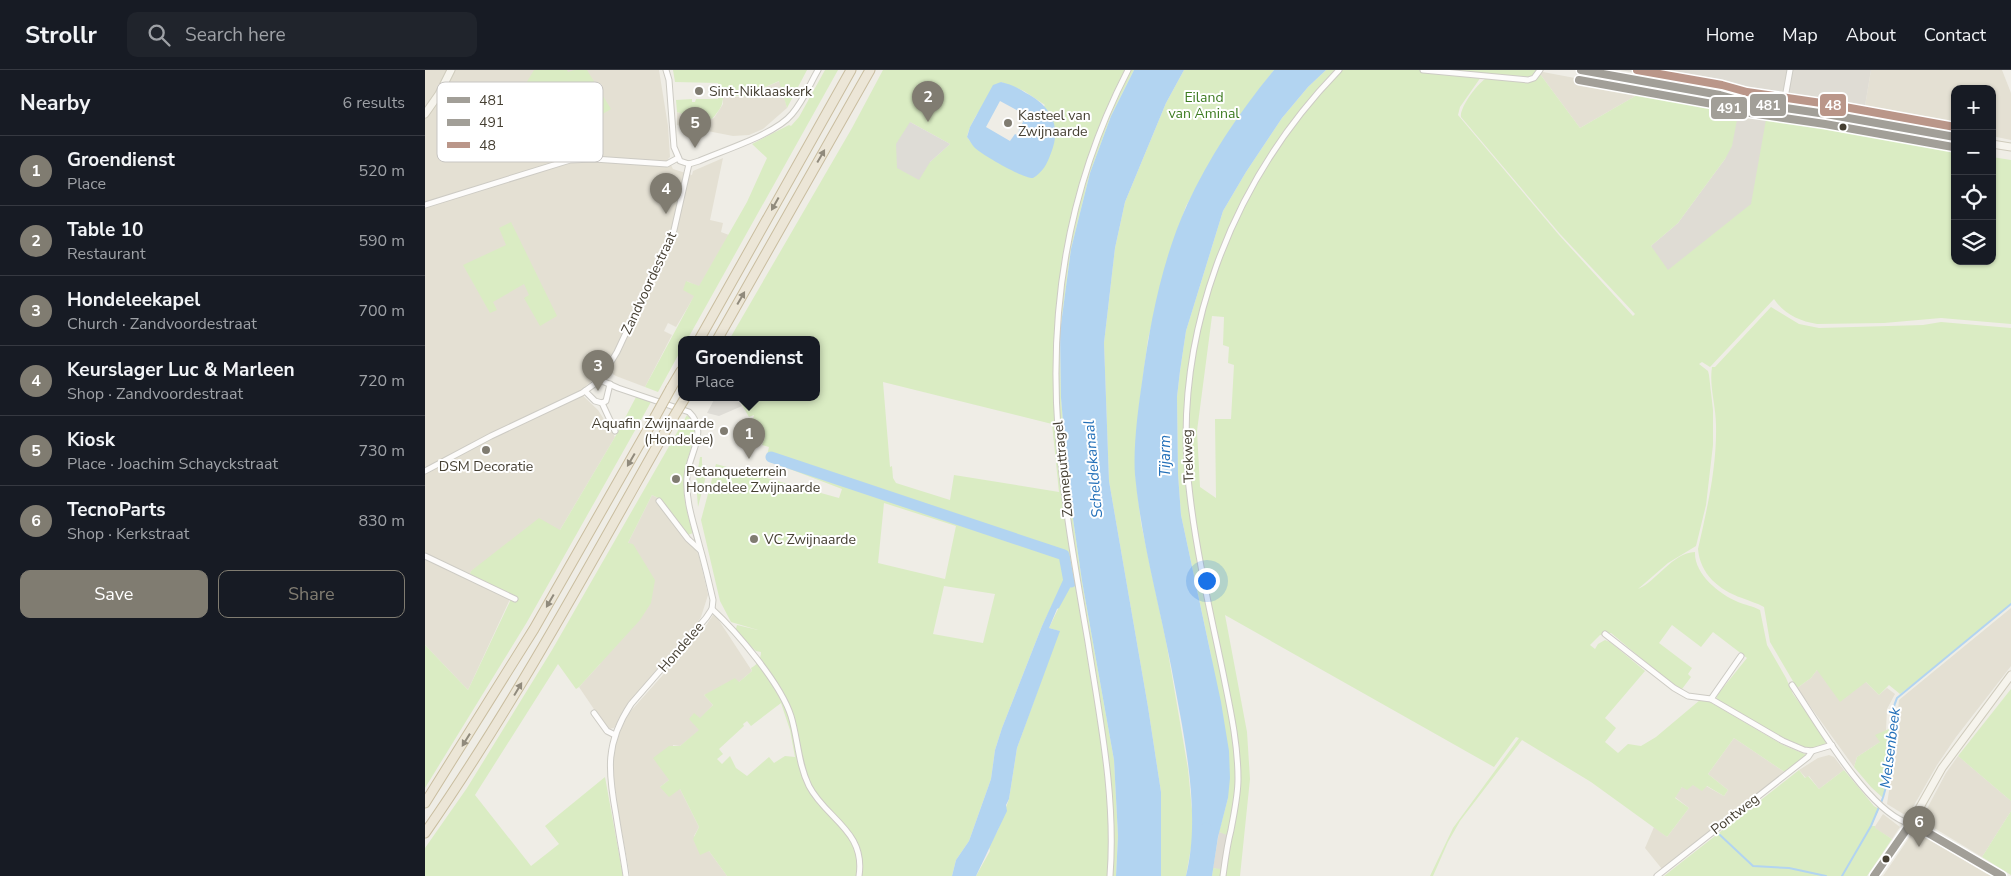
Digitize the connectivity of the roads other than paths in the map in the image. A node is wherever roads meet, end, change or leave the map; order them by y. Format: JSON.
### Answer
{"nodes":[{"id":1,"x":451,"y":70,"type":"edge"},
{"id":2,"x":666,"y":70,"type":"edge"},
{"id":3,"x":818,"y":70,"type":"edge"},
{"id":4,"x":851,"y":70,"type":"edge"},
{"id":5,"x":870,"y":70,"type":"edge"},
{"id":6,"x":1128,"y":70,"type":"edge"},
{"id":7,"x":1339,"y":70,"type":"edge"},
{"id":8,"x":1423,"y":70,"type":"edge"},
{"id":9,"x":1540,"y":70,"type":"edge"},
{"id":10,"x":1581,"y":70,"type":"edge"},
{"id":11,"x":1790,"y":70,"type":"edge"},
{"id":12,"x":445,"y":82,"type":"edge"},
{"id":13,"x":437,"y":97,"type":"edge"},
{"id":14,"x":1783,"y":109,"type":"junction"},
{"id":15,"x":425,"y":114,"type":"edge"},
{"id":16,"x":1951,"y":136,"type":"edge"},
{"id":17,"x":1996,"y":145,"type":"edge"},
{"id":18,"x":2011,"y":147,"type":"edge"},
{"id":19,"x":678,"y":158,"type":"junction"},
{"id":20,"x":603,"y":159,"type":"edge"},
{"id":21,"x":564,"y":162,"type":"edge"},
{"id":22,"x":689,"y":164,"type":"junction"},
{"id":23,"x":425,"y":205,"type":"edge"},
{"id":24,"x":701,"y":336,"type":"edge"},
{"id":25,"x":719,"y":336,"type":"edge"},
{"id":26,"x":678,"y":376,"type":"edge"},
{"id":27,"x":600,"y":380,"type":"junction"},
{"id":28,"x":610,"y":384,"type":"junction"},
{"id":29,"x":585,"y":390,"type":"junction"},
{"id":30,"x":683,"y":401,"type":"edge"},
{"id":31,"x":602,"y":403,"type":"junction"},
{"id":32,"x":615,"y":431,"type":"dead end"},
{"id":33,"x":425,"y":471,"type":"edge"},
{"id":34,"x":659,"y":501,"type":"dead end"},
{"id":35,"x":701,"y":550,"type":"junction"},
{"id":36,"x":425,"y":556,"type":"edge"},
{"id":37,"x":515,"y":599,"type":"dead end"},
{"id":38,"x":712,"y":609,"type":"junction"},
{"id":39,"x":1605,"y":634,"type":"dead end"},
{"id":40,"x":1741,"y":656,"type":"dead end"},
{"id":41,"x":2011,"y":675,"type":"edge"},
{"id":42,"x":1792,"y":686,"type":"dead end"},
{"id":43,"x":1711,"y":700,"type":"junction"},
{"id":44,"x":594,"y":713,"type":"dead end"},
{"id":45,"x":615,"y":735,"type":"junction"},
{"id":46,"x":1832,"y":745,"type":"junction"},
{"id":47,"x":1812,"y":751,"type":"junction"},
{"id":48,"x":425,"y":803,"type":"edge"},
{"id":49,"x":1911,"y":823,"type":"junction"},
{"id":50,"x":425,"y":833,"type":"edge"},
{"id":51,"x":626,"y":876,"type":"edge"},
{"id":52,"x":859,"y":876,"type":"edge"},
{"id":53,"x":1110,"y":876,"type":"edge"},
{"id":54,"x":1223,"y":876,"type":"edge"},
{"id":55,"x":1657,"y":876,"type":"edge"},
{"id":56,"x":1874,"y":876,"type":"edge"},
{"id":57,"x":2003,"y":876,"type":"edge"}],
"edges":[{"from":1,"to":12,"type":"main road"},
{"from":2,"to":19,"type":"street"},
{"from":3,"to":22,"type":"street"},
{"from":4,"to":24,"type":"highway","one_way":true},
{"from":25,"to":5,"type":"highway","one_way":true},
{"from":6,"to":53,"type":"street","name":"Zonneputtragel"},
{"from":7,"to":54,"type":"street","name":"Trekweg"},
{"from":8,"to":9,"type":"street"},
{"from":10,"to":14,"type":"main road"},
{"from":11,"to":14,"type":"street"},
{"from":13,"to":15,"type":"main road"},
{"from":14,"to":16,"type":"main road"},
{"from":17,"to":18,"type":"main road"},
{"from":19,"to":20,"type":"street"},
{"from":19,"to":22,"type":"street"},
{"from":21,"to":23,"type":"street"},
{"from":22,"to":27,"type":"street","name":"Zandvoordestraat"},
{"from":26,"to":48,"type":"highway","one_way":true,"bridge":true},
{"from":27,"to":28,"type":"street","name":"Hondelee"},
{"from":27,"to":29,"type":"street","name":"Zandvoordestraat"},
{"from":28,"to":31,"type":"street"},
{"from":28,"to":35,"type":"street","name":"Hondelee"},
{"from":29,"to":31,"type":"street"},
{"from":29,"to":33,"type":"street","name":"Zandvoordestraat"},
{"from":50,"to":30,"type":"highway","one_way":true,"bridge":true},
{"from":31,"to":32,"type":"street"},
{"from":34,"to":35,"type":"street"},
{"from":35,"to":38,"type":"street","name":"Hondelee"},
{"from":36,"to":37,"type":"street"},
{"from":38,"to":45,"type":"street","name":"Hondelee"},
{"from":38,"to":52,"type":"street"},
{"from":39,"to":43,"type":"street"},
{"from":40,"to":43,"type":"street"},
{"from":41,"to":49,"type":"main road"},
{"from":42,"to":46,"type":"street"},
{"from":43,"to":47,"type":"street"},
{"from":44,"to":45,"type":"street"},
{"from":45,"to":51,"type":"street","name":"Hondelee"},
{"from":46,"to":47,"type":"street","name":"Pontweg"},
{"from":46,"to":49,"type":"street"},
{"from":47,"to":55,"type":"street","name":"Pontweg"},
{"from":49,"to":56,"type":"main road"},
{"from":49,"to":57,"type":"street"}]}
